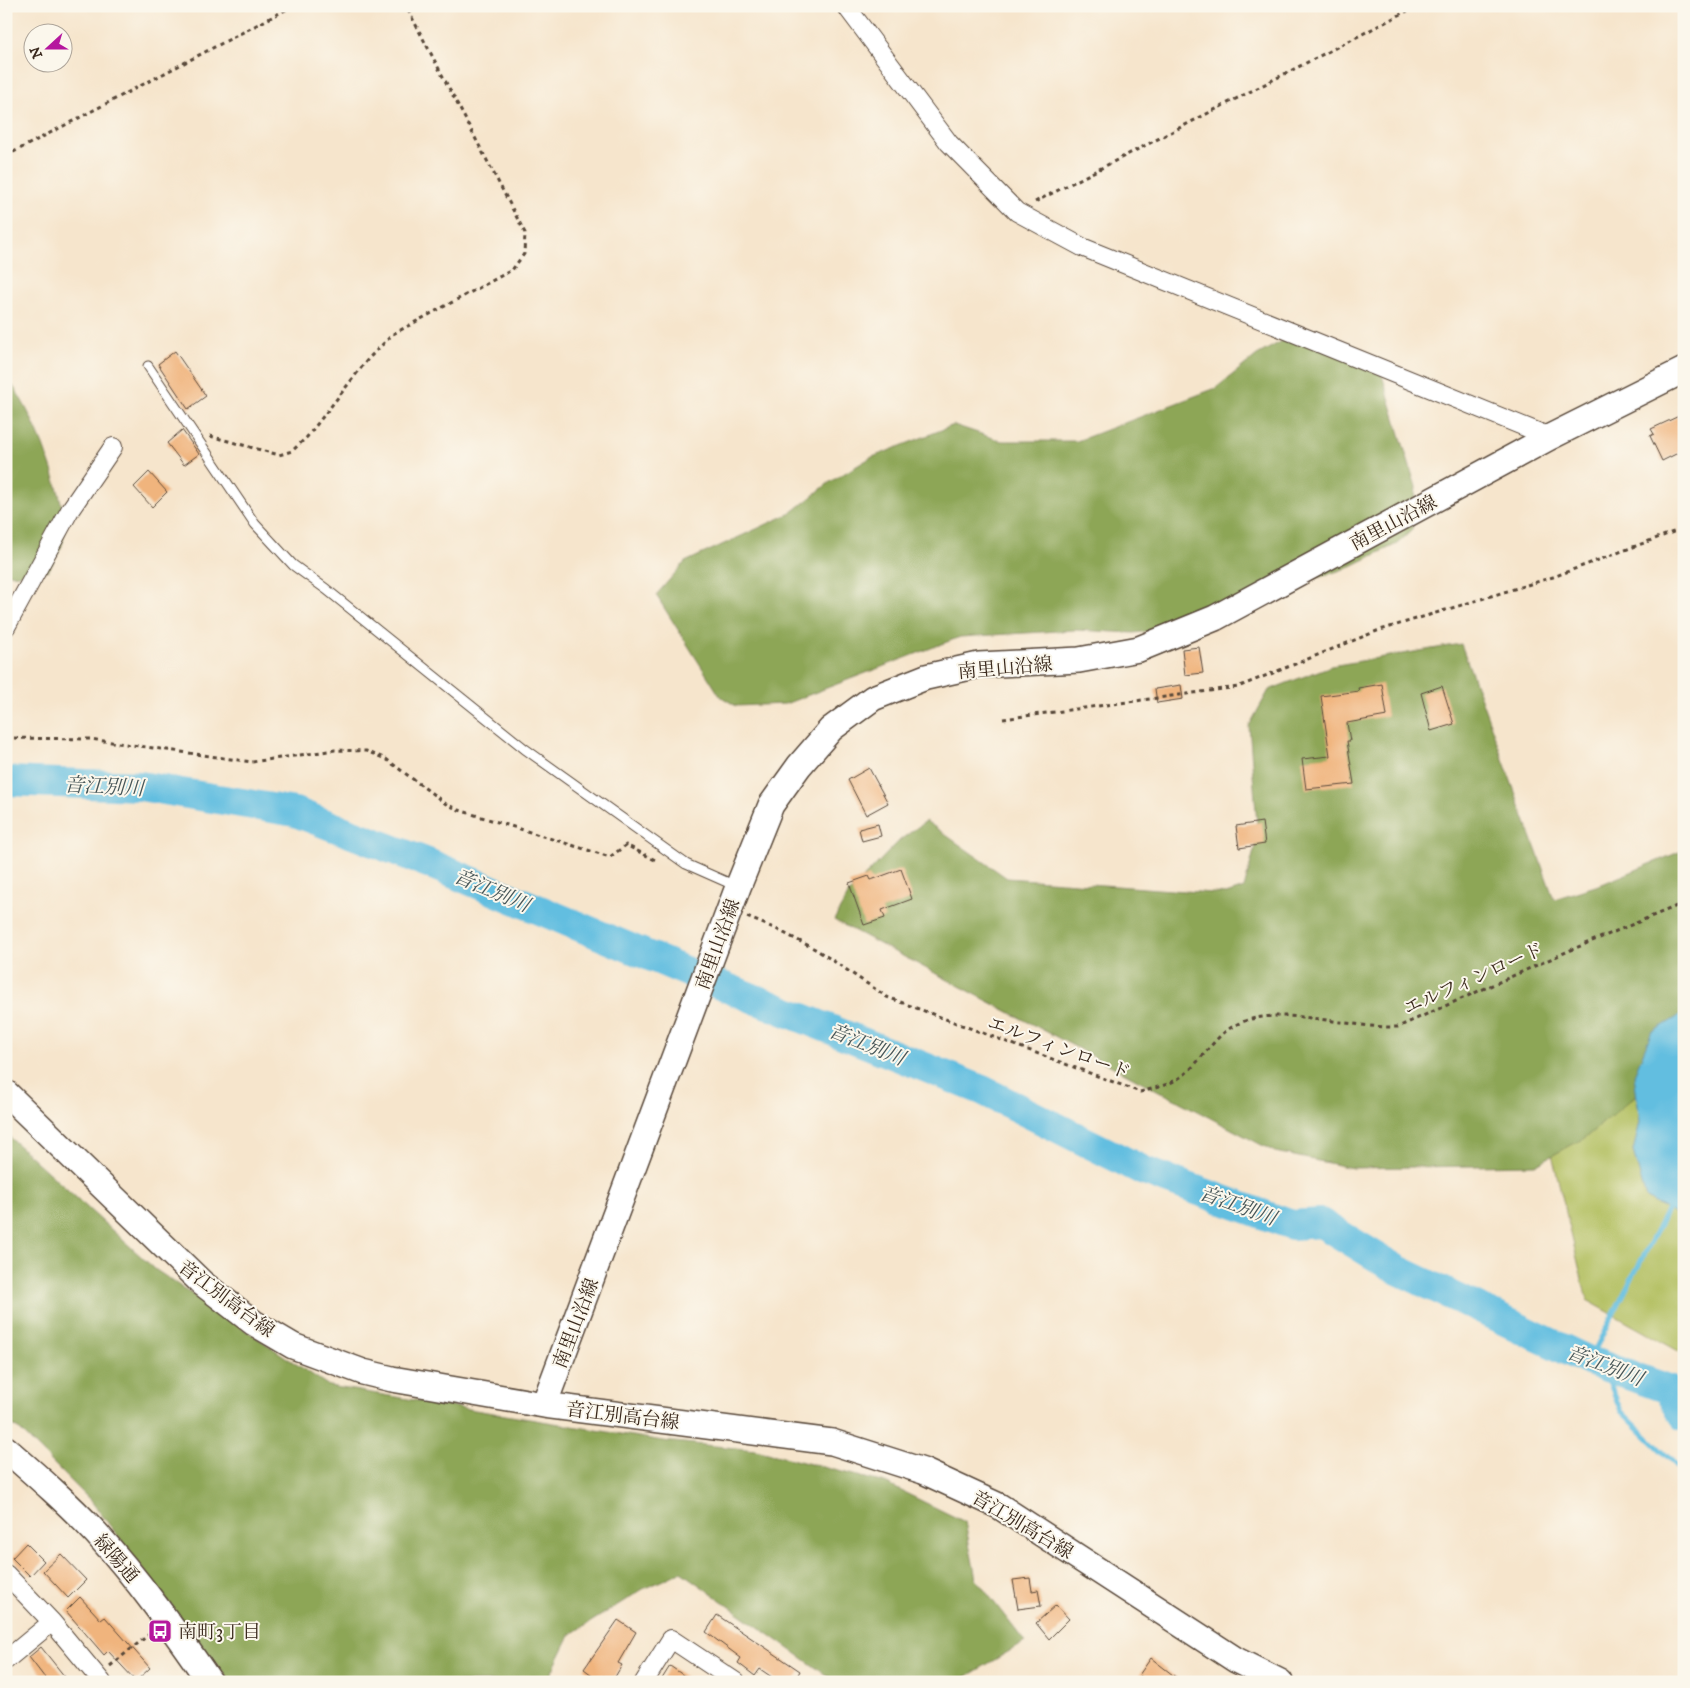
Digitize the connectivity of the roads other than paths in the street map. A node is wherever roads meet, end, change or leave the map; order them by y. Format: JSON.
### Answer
{"nodes":[{"id":1,"x":846,"y":6,"type":"edge"},
{"id":2,"x":148,"y":366,"type":"dead end"},
{"id":3,"x":1684,"y":370,"type":"edge"},
{"id":4,"x":1550,"y":437,"type":"junction"},
{"id":5,"x":113,"y":447,"type":"dead end"},
{"id":6,"x":6,"y":627,"type":"edge"},
{"id":7,"x":734,"y":898,"type":"junction"},
{"id":8,"x":6,"y":1094,"type":"edge"},
{"id":9,"x":544,"y":1405,"type":"junction"},
{"id":10,"x":6,"y":1449,"type":"edge"},
{"id":11,"x":6,"y":1574,"type":"edge"},
{"id":12,"x":52,"y":1622,"type":"junction"},
{"id":13,"x":6,"y":1660,"type":"edge"},
{"id":14,"x":100,"y":1678,"type":"edge"},
{"id":15,"x":210,"y":1682,"type":"edge"},
{"id":16,"x":644,"y":1682,"type":"edge"},
{"id":17,"x":736,"y":1682,"type":"edge"},
{"id":18,"x":1280,"y":1682,"type":"edge"}],
"edges":[{"from":1,"to":4,"type":"street"},
{"from":2,"to":7,"type":"lane"},
{"from":3,"to":4,"type":"street","name":"南里山沿線"},
{"from":4,"to":7,"type":"street","name":"南里山沿線"},
{"from":5,"to":6,"type":"street"},
{"from":7,"to":9,"type":"street","name":"南里山沿線"},
{"from":8,"to":9,"type":"street","name":"音江別高台線"},
{"from":9,"to":18,"type":"street","name":"音江別高台線"},
{"from":10,"to":15,"type":"street","name":"緑陽通"},
{"from":11,"to":12,"type":"street"},
{"from":12,"to":13,"type":"street"},
{"from":12,"to":14,"type":"street"},
{"from":16,"to":17,"type":"street"}]}
